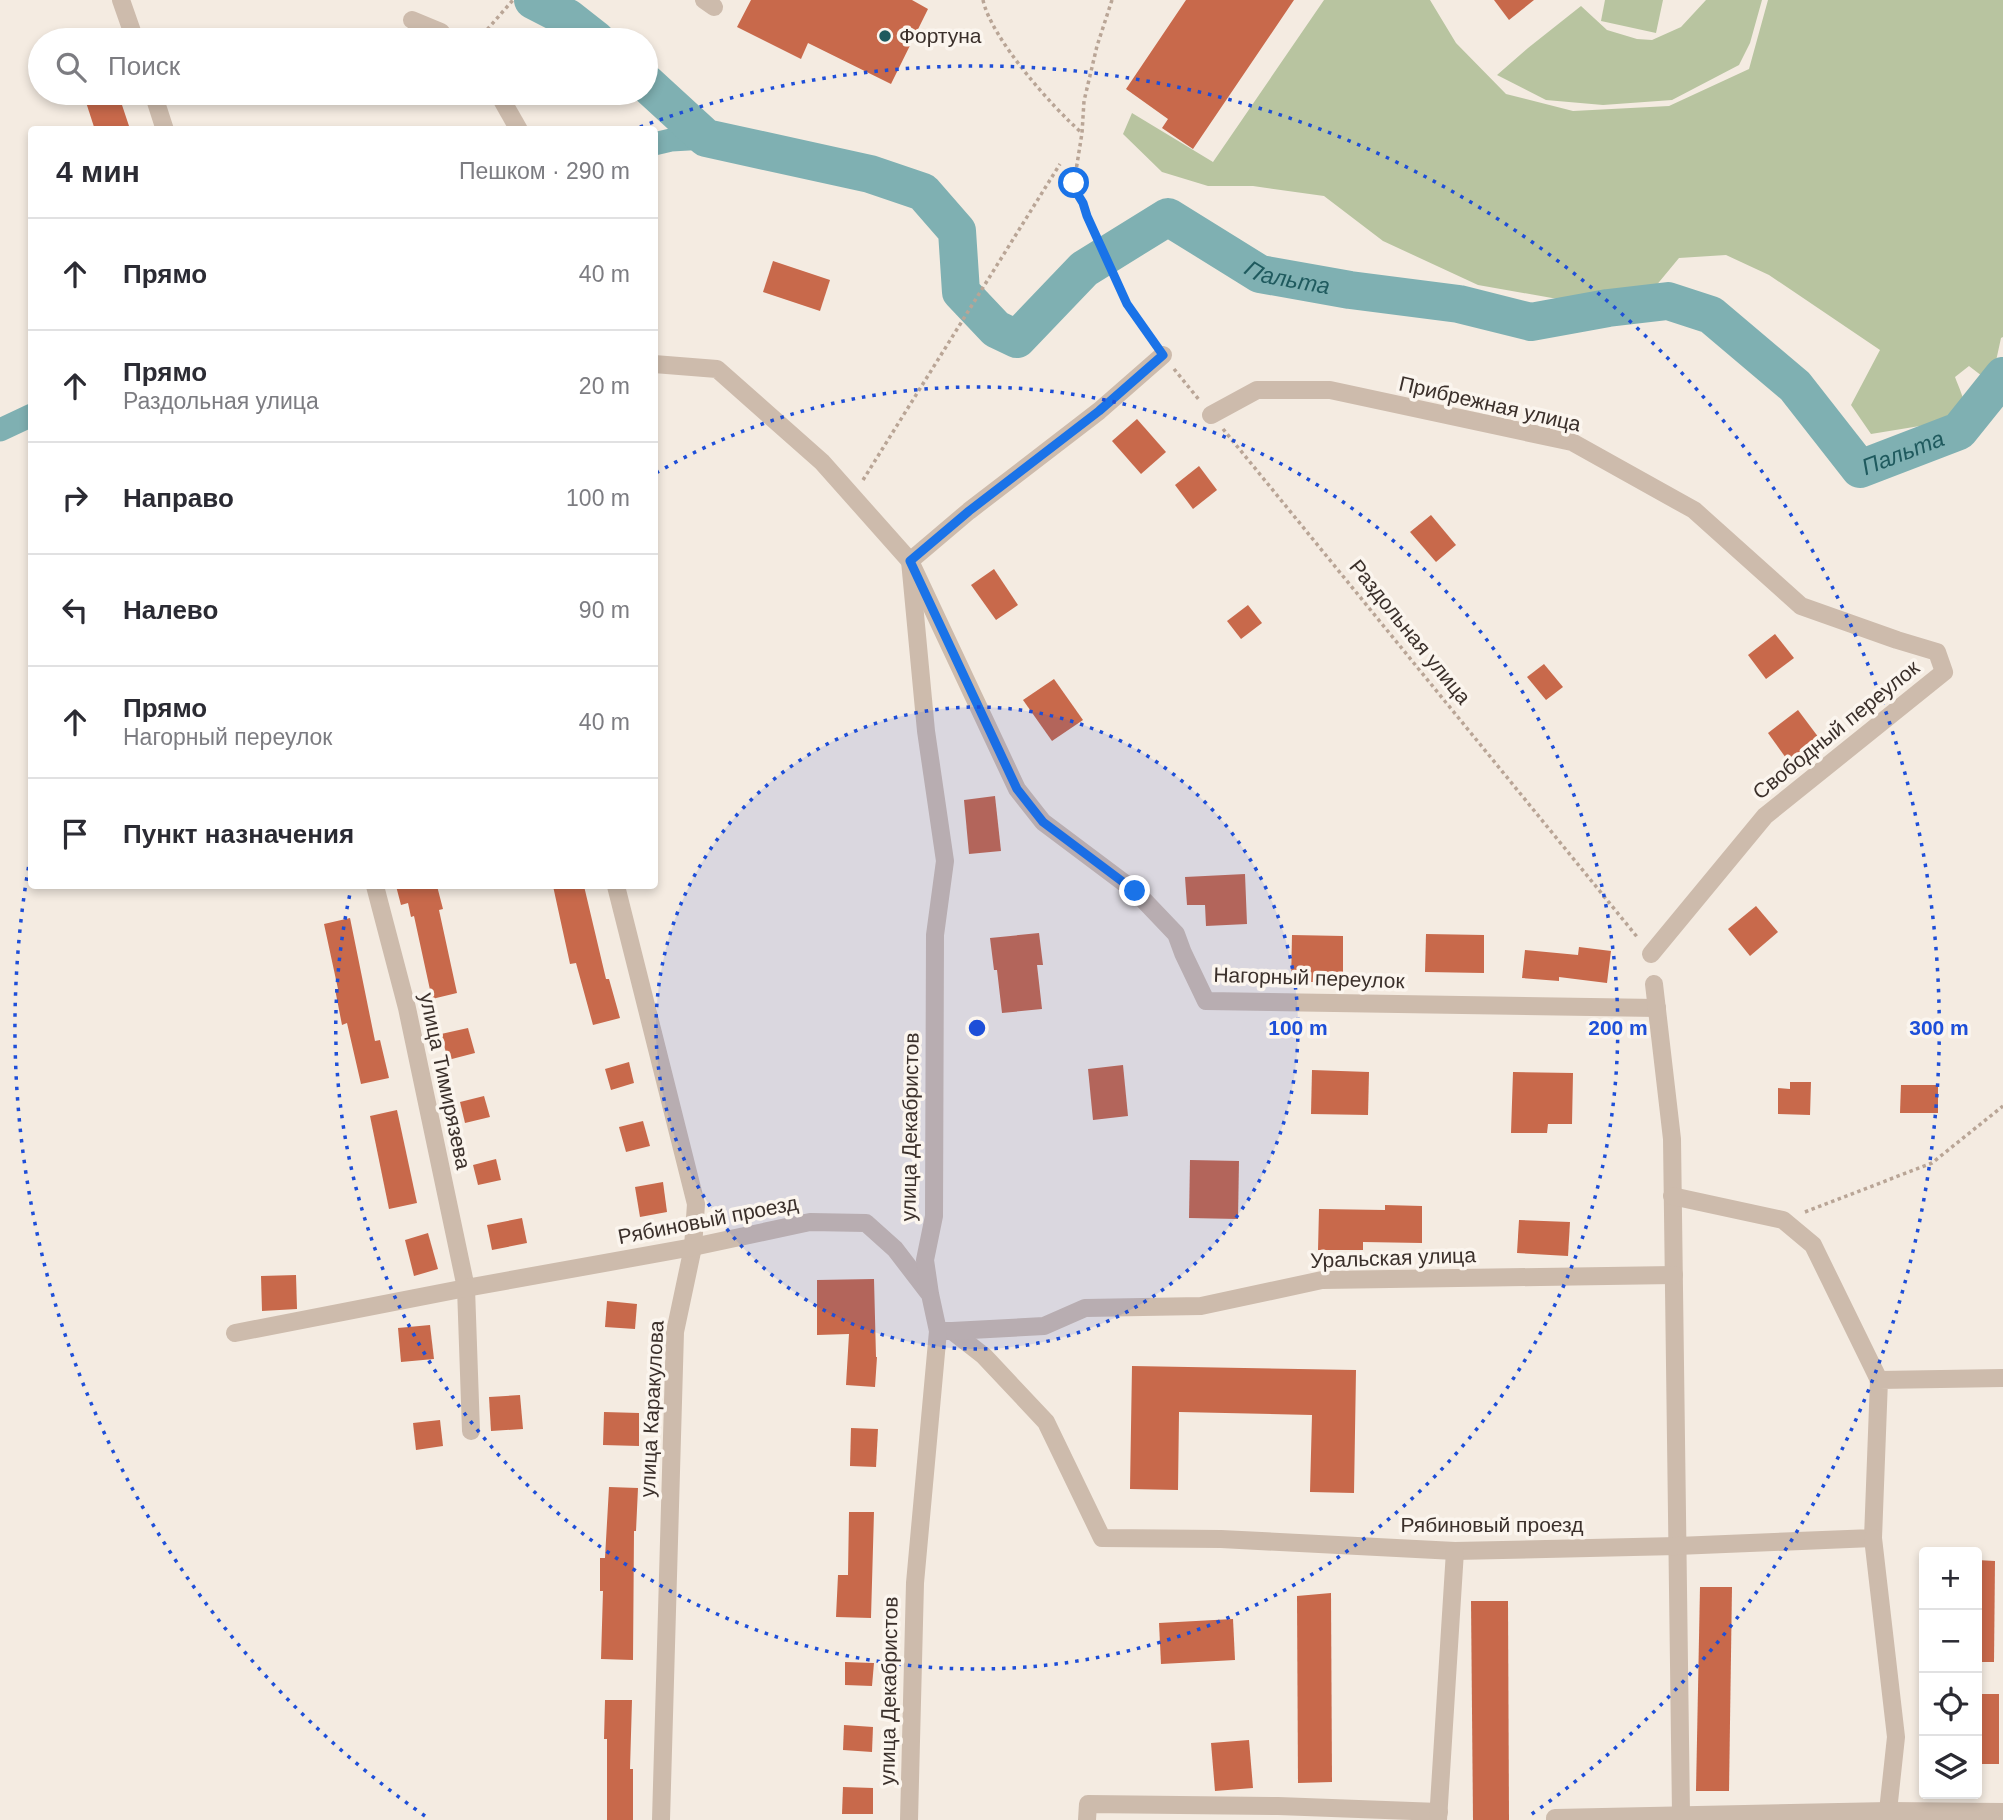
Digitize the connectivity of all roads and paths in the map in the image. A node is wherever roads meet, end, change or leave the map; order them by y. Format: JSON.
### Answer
{"nodes":[{"id":1,"x":121,"y":0,"type":"edge"},
{"id":2,"x":513,"y":0,"type":"edge"},
{"id":3,"x":983,"y":0,"type":"edge"},
{"id":4,"x":1112,"y":0,"type":"edge"},
{"id":5,"x":412,"y":20,"type":"dead end"},
{"id":6,"x":131,"y":28,"type":"edge"},
{"id":7,"x":431,"y":28,"type":"edge"},
{"id":8,"x":488,"y":28,"type":"edge"},
{"id":9,"x":157,"y":105,"type":"edge"},
{"id":10,"x":505,"y":105,"type":"edge"},
{"id":11,"x":164,"y":126,"type":"edge"},
{"id":12,"x":517,"y":126,"type":"edge"},
{"id":13,"x":1083,"y":133,"type":"junction"},
{"id":14,"x":1060,"y":164,"type":"dead end"},
{"id":15,"x":1163,"y":355,"type":"junction"},
{"id":16,"x":658,"y":364,"type":"edge"},
{"id":17,"x":1211,"y":415,"type":"junction"},
{"id":18,"x":866,"y":476,"type":"dead end"},
{"id":19,"x":910,"y":561,"type":"junction"},
{"id":20,"x":1944,"y":672,"type":"joint"},
{"id":21,"x":376,"y":889,"type":"edge"},
{"id":22,"x":617,"y":889,"type":"edge"},
{"id":23,"x":1651,"y":954,"type":"joint"},
{"id":24,"x":1654,"y":984,"type":"dead end"},
{"id":25,"x":1657,"y":1007,"type":"junction"},
{"id":26,"x":2003,"y":1106,"type":"edge"},
{"id":27,"x":1672,"y":1196,"type":"junction"},
{"id":28,"x":1783,"y":1220,"type":"junction"},
{"id":29,"x":693,"y":1247,"type":"junction"},
{"id":30,"x":1674,"y":1275,"type":"junction"},
{"id":31,"x":466,"y":1288,"type":"junction"},
{"id":32,"x":930,"y":1294,"type":"junction"},
{"id":33,"x":945,"y":1331,"type":"junction"},
{"id":34,"x":235,"y":1333,"type":"dead end"},
{"id":35,"x":2003,"y":1378,"type":"edge"},
{"id":36,"x":1879,"y":1380,"type":"junction"},
{"id":37,"x":471,"y":1431,"type":"dead end"},
{"id":38,"x":1873,"y":1538,"type":"junction"},
{"id":39,"x":1677,"y":1546,"type":"junction"},
{"id":40,"x":1455,"y":1551,"type":"junction"},
{"id":41,"x":1888,"y":1811,"type":"junction"},
{"id":42,"x":2003,"y":1812,"type":"edge"},
{"id":43,"x":1681,"y":1814,"type":"junction"},
{"id":44,"x":1438,"y":1816,"type":"edge"},
{"id":45,"x":1935,"y":1816,"type":"edge"},
{"id":46,"x":660,"y":1820,"type":"edge"},
{"id":47,"x":909,"y":1820,"type":"edge"},
{"id":48,"x":1087,"y":1820,"type":"edge"},
{"id":49,"x":1555,"y":1820,"type":"edge"}],
"edges":[{"from":1,"to":6,"type":"street"},
{"from":2,"to":8,"type":"path"},
{"from":3,"to":13,"type":"path"},
{"from":4,"to":13,"type":"path","name":"Раздольная улица"},
{"from":5,"to":7,"type":"street"},
{"from":9,"to":11,"type":"street"},
{"from":10,"to":12,"type":"street"},
{"from":13,"to":15,"type":"path","name":"Раздольная улица"},
{"from":14,"to":18,"type":"path"},
{"from":15,"to":17,"type":"path","name":"Раздольная улица"},
{"from":15,"to":19,"type":"street"},
{"from":16,"to":19,"type":"street"},
{"from":17,"to":20,"type":"street","name":"Прибрежная улица"},
{"from":17,"to":23,"type":"path","name":"Раздольная улица"},
{"from":19,"to":25,"type":"street","name":"Нагорный переулок"},
{"from":19,"to":32,"type":"street","name":"улица Декабристов"},
{"from":20,"to":23,"type":"street","name":"Свободный переулок"},
{"from":21,"to":31,"type":"street","name":"улица Тимирязева"},
{"from":22,"to":29,"type":"street","name":"улица Каракулова"},
{"from":24,"to":25,"type":"street"},
{"from":25,"to":27,"type":"street"},
{"from":26,"to":28,"type":"path"},
{"from":27,"to":28,"type":"street"},
{"from":27,"to":30,"type":"street"},
{"from":28,"to":36,"type":"street"},
{"from":29,"to":31,"type":"street","name":"Рябиновый проезд"},
{"from":29,"to":32,"type":"street","name":"Рябиновый проезд"},
{"from":29,"to":46,"type":"street","name":"улица Каракулова"},
{"from":30,"to":33,"type":"street","name":"Уральская улица"},
{"from":30,"to":39,"type":"street"},
{"from":31,"to":34,"type":"street","name":"Рябиновый проезд"},
{"from":31,"to":37,"type":"street","name":"улица Тимирязева"},
{"from":32,"to":33,"type":"street","name":"улица Декабристов"},
{"from":33,"to":40,"type":"street","name":"Рябиновый проезд"},
{"from":33,"to":47,"type":"street","name":"улица Декабристов"},
{"from":35,"to":36,"type":"street"},
{"from":36,"to":38,"type":"street"},
{"from":38,"to":39,"type":"street","name":"Рябиновый проезд"},
{"from":38,"to":41,"type":"street"},
{"from":39,"to":40,"type":"street","name":"Рябиновый проезд"},
{"from":39,"to":43,"type":"street"},
{"from":40,"to":44,"type":"street"},
{"from":41,"to":43,"type":"street"},
{"from":41,"to":45,"type":"street"},
{"from":42,"to":45,"type":"street"},
{"from":43,"to":49,"type":"street"},
{"from":44,"to":48,"type":"street"}]}
